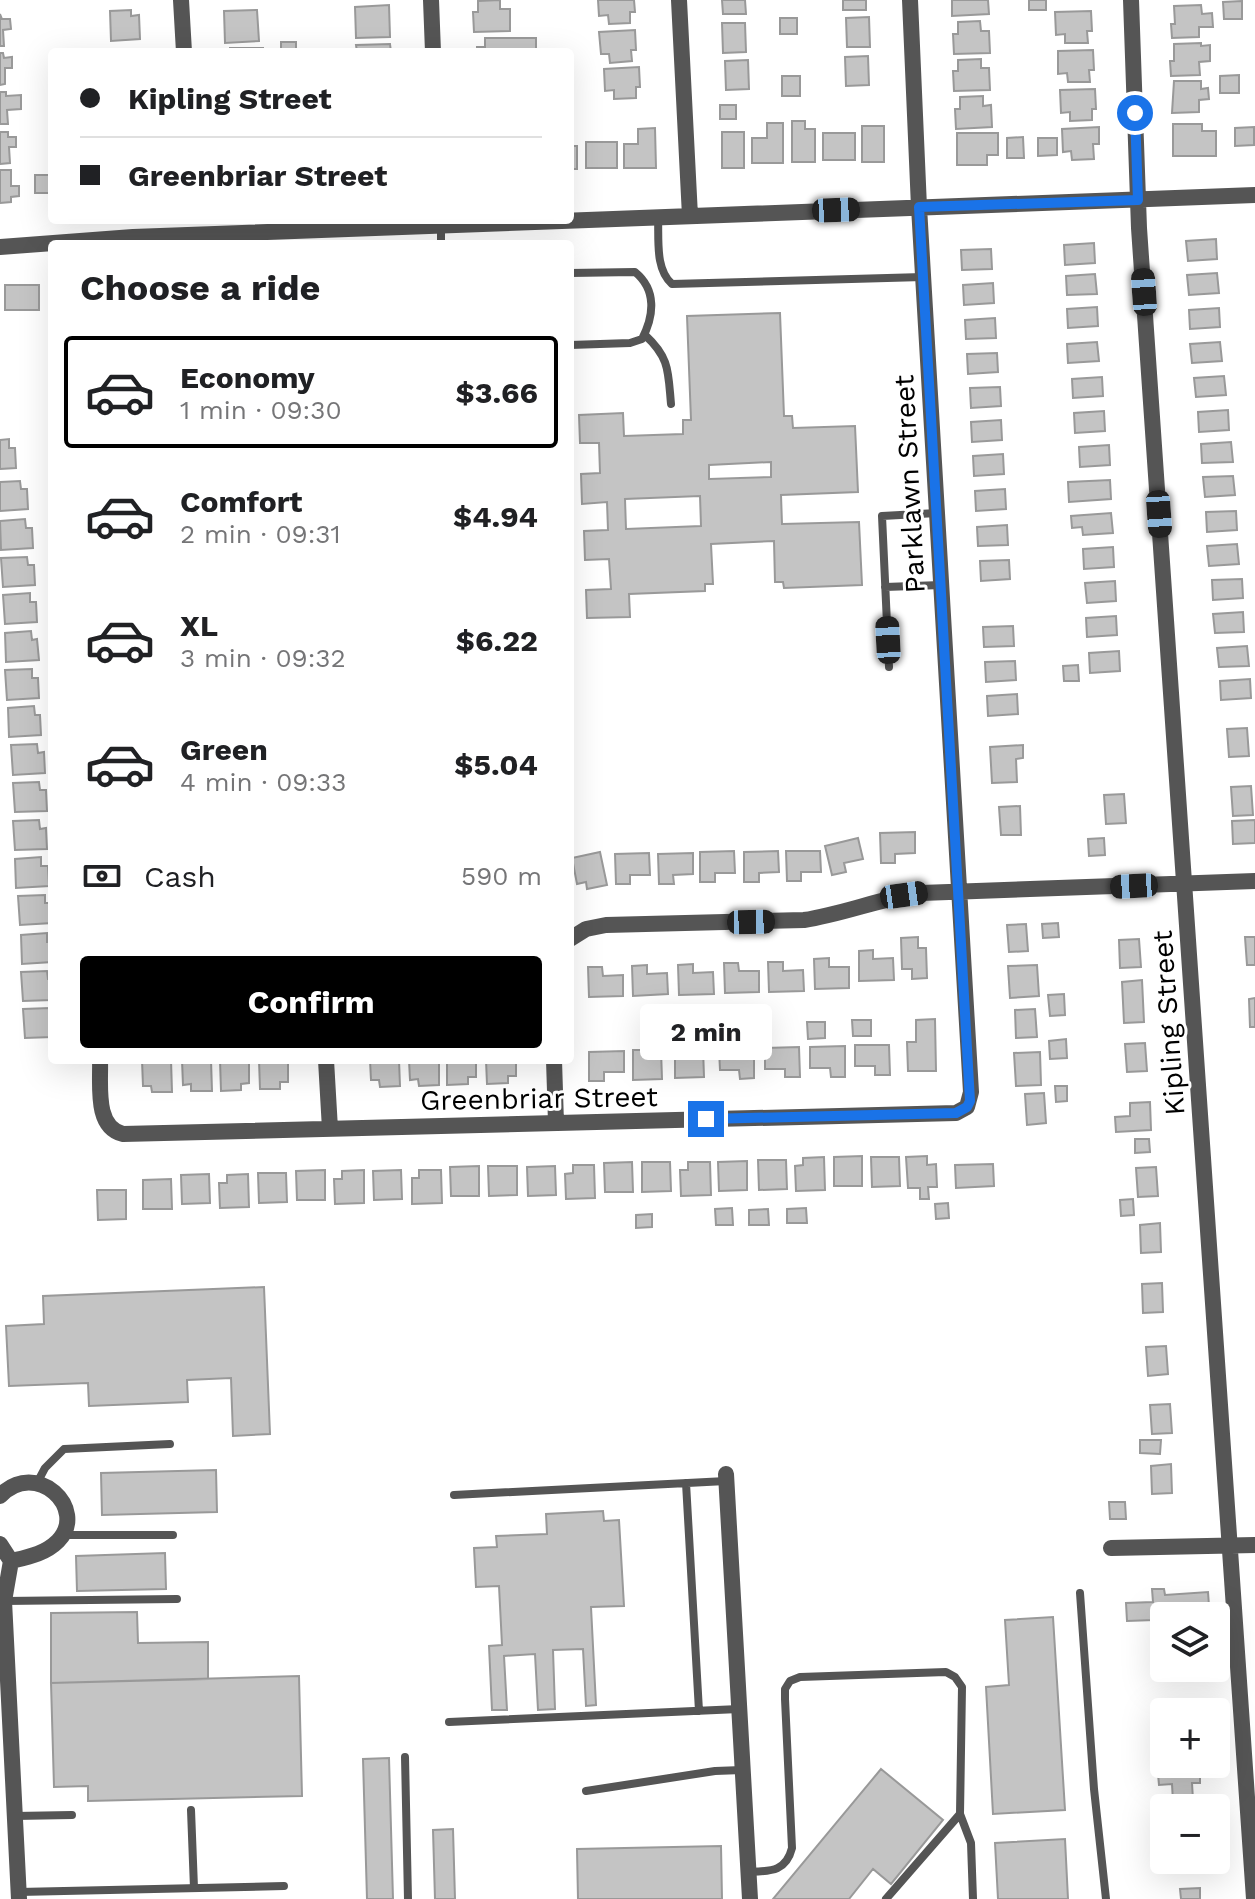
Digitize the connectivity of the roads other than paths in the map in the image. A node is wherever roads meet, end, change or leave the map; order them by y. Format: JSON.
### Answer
{"nodes":[{"id":1,"x":181,"y":0,"type":"edge"},
{"id":2,"x":431,"y":0,"type":"edge"},
{"id":3,"x":679,"y":0,"type":"edge"},
{"id":4,"x":910,"y":0,"type":"edge"},
{"id":5,"x":1131,"y":0,"type":"edge"},
{"id":6,"x":184,"y":48,"type":"edge"},
{"id":7,"x":433,"y":48,"type":"edge"},
{"id":8,"x":1255,"y":195,"type":"edge"},
{"id":9,"x":1138,"y":200,"type":"junction"},
{"id":10,"x":919,"y":207,"type":"junction"},
{"id":11,"x":690,"y":216,"type":"junction"},
{"id":12,"x":658,"y":217,"type":"junction"},
{"id":13,"x":574,"y":219,"type":"edge"},
{"id":14,"x":416,"y":224,"type":"edge"},
{"id":15,"x":193,"y":233,"type":"edge"},
{"id":16,"x":80,"y":240,"type":"edge"},
{"id":17,"x":48,"y":243,"type":"edge"},
{"id":18,"x":0,"y":247,"type":"edge"},
{"id":19,"x":574,"y":273,"type":"edge"},
{"id":20,"x":923,"y":277,"type":"junction"},
{"id":21,"x":645,"y":335,"type":"junction"},
{"id":22,"x":574,"y":345,"type":"edge"},
{"id":23,"x":671,"y":404,"type":"dead end"},
{"id":24,"x":937,"y":513,"type":"junction"},
{"id":25,"x":941,"y":585,"type":"junction"},
{"id":26,"x":885,"y":587,"type":"junction"},
{"id":27,"x":889,"y":667,"type":"dead end"},
{"id":28,"x":1255,"y":881,"type":"edge"},
{"id":29,"x":1185,"y":884,"type":"junction"},
{"id":30,"x":960,"y":891,"type":"junction"},
{"id":31,"x":574,"y":936,"type":"edge"},
{"id":32,"x":100,"y":1064,"type":"edge"},
{"id":33,"x":326,"y":1064,"type":"edge"},
{"id":34,"x":554,"y":1064,"type":"edge"},
{"id":35,"x":967,"y":1107,"type":"joint"},
{"id":36,"x":556,"y":1123,"type":"junction"},
{"id":37,"x":330,"y":1129,"type":"junction"},
{"id":38,"x":170,"y":1444,"type":"dead end"},
{"id":39,"x":726,"y":1477,"type":"joint"},
{"id":40,"x":37,"y":1483,"type":"junction"},
{"id":41,"x":686,"y":1483,"type":"junction"},
{"id":42,"x":454,"y":1495,"type":"dead end"},
{"id":43,"x":0,"y":1496,"type":"edge"},
{"id":44,"x":62,"y":1535,"type":"junction"},
{"id":45,"x":173,"y":1535,"type":"dead end"},
{"id":46,"x":0,"y":1544,"type":"edge"},
{"id":47,"x":1255,"y":1545,"type":"edge"},
{"id":48,"x":1230,"y":1546,"type":"junction"},
{"id":49,"x":1111,"y":1548,"type":"dead end"},
{"id":50,"x":11,"y":1561,"type":"junction"},
{"id":51,"x":1080,"y":1593,"type":"dead end"},
{"id":52,"x":177,"y":1599,"type":"dead end"},
{"id":53,"x":4,"y":1601,"type":"junction"},
{"id":54,"x":4,"y":1666,"type":"edge"},
{"id":55,"x":739,"y":1709,"type":"junction"},
{"id":56,"x":699,"y":1711,"type":"junction"},
{"id":57,"x":449,"y":1722,"type":"dead end"},
{"id":58,"x":405,"y":1757,"type":"dead end"},
{"id":59,"x":743,"y":1770,"type":"junction"},
{"id":60,"x":586,"y":1791,"type":"dead end"},
{"id":61,"x":191,"y":1810,"type":"dead end"},
{"id":62,"x":960,"y":1814,"type":"junction"},
{"id":63,"x":72,"y":1815,"type":"dead end"},
{"id":64,"x":15,"y":1816,"type":"junction"},
{"id":65,"x":748,"y":1872,"type":"junction"},
{"id":66,"x":284,"y":1886,"type":"dead end"},
{"id":67,"x":194,"y":1888,"type":"junction"},
{"id":68,"x":214,"y":1888,"type":"junction"},
{"id":69,"x":18,"y":1895,"type":"edge"},
{"id":70,"x":214,"y":1899,"type":"edge"},
{"id":71,"x":408,"y":1899,"type":"edge"},
{"id":72,"x":750,"y":1899,"type":"edge"},
{"id":73,"x":886,"y":1899,"type":"edge"},
{"id":74,"x":973,"y":1899,"type":"edge"},
{"id":75,"x":1106,"y":1899,"type":"edge"},
{"id":76,"x":1254,"y":1899,"type":"edge"}],
"edges":[{"from":1,"to":6,"type":"street"},
{"from":2,"to":7,"type":"street"},
{"from":3,"to":11,"type":"street"},
{"from":4,"to":10,"type":"street","name":"Parklawn Street"},
{"from":5,"to":9,"type":"street","name":"Kipling Street"},
{"from":8,"to":9,"type":"street"},
{"from":9,"to":10,"type":"street"},
{"from":9,"to":29,"type":"street","name":"Kipling Street"},
{"from":10,"to":11,"type":"street"},
{"from":10,"to":20,"type":"street","name":"Parklawn Street"},
{"from":11,"to":12,"type":"street"},
{"from":12,"to":13,"type":"street"},
{"from":12,"to":20,"type":"lane"},
{"from":14,"to":15,"type":"street"},
{"from":15,"to":16,"type":"street"},
{"from":17,"to":18,"type":"street"},
{"from":19,"to":21,"type":"lane"},
{"from":20,"to":24,"type":"street","name":"Parklawn Street"},
{"from":21,"to":22,"type":"lane"},
{"from":21,"to":23,"type":"lane"},
{"from":24,"to":25,"type":"street","name":"Parklawn Street"},
{"from":24,"to":26,"type":"lane"},
{"from":25,"to":26,"type":"lane"},
{"from":25,"to":30,"type":"street","name":"Parklawn Street"},
{"from":26,"to":27,"type":"lane"},
{"from":28,"to":29,"type":"street"},
{"from":29,"to":30,"type":"street"},
{"from":29,"to":48,"type":"street","name":"Kipling Street"},
{"from":30,"to":31,"type":"street"},
{"from":30,"to":35,"type":"street","name":"Parklawn Street"},
{"from":32,"to":37,"type":"street","name":"Greenbriar Street"},
{"from":33,"to":37,"type":"street"},
{"from":34,"to":36,"type":"street"},
{"from":35,"to":36,"type":"street","name":"Greenbriar Street"},
{"from":36,"to":37,"type":"street","name":"Greenbriar Street"},
{"from":38,"to":40,"type":"lane"},
{"from":39,"to":41,"type":"lane"},
{"from":39,"to":55,"type":"street"},
{"from":40,"to":43,"type":"street"},
{"from":40,"to":44,"type":"street"},
{"from":41,"to":42,"type":"lane"},
{"from":41,"to":56,"type":"lane"},
{"from":44,"to":45,"type":"lane"},
{"from":44,"to":50,"type":"street"},
{"from":46,"to":50,"type":"street"},
{"from":47,"to":48,"type":"street"},
{"from":48,"to":49,"type":"street"},
{"from":48,"to":76,"type":"street","name":"Kipling Street"},
{"from":50,"to":53,"type":"street"},
{"from":51,"to":75,"type":"lane"},
{"from":52,"to":53,"type":"lane"},
{"from":53,"to":54,"type":"street"},
{"from":54,"to":64,"type":"street"},
{"from":55,"to":56,"type":"lane"},
{"from":55,"to":59,"type":"street"},
{"from":56,"to":57,"type":"lane"},
{"from":58,"to":71,"type":"lane"},
{"from":59,"to":60,"type":"lane"},
{"from":59,"to":65,"type":"street"},
{"from":61,"to":67,"type":"lane"},
{"from":62,"to":65,"type":"lane"},
{"from":62,"to":73,"type":"lane"},
{"from":62,"to":74,"type":"lane"},
{"from":63,"to":64,"type":"lane"},
{"from":64,"to":69,"type":"street"},
{"from":65,"to":72,"type":"street"},
{"from":66,"to":68,"type":"lane"},
{"from":67,"to":68,"type":"lane"},
{"from":67,"to":69,"type":"lane"},
{"from":68,"to":70,"type":"lane"}]}
